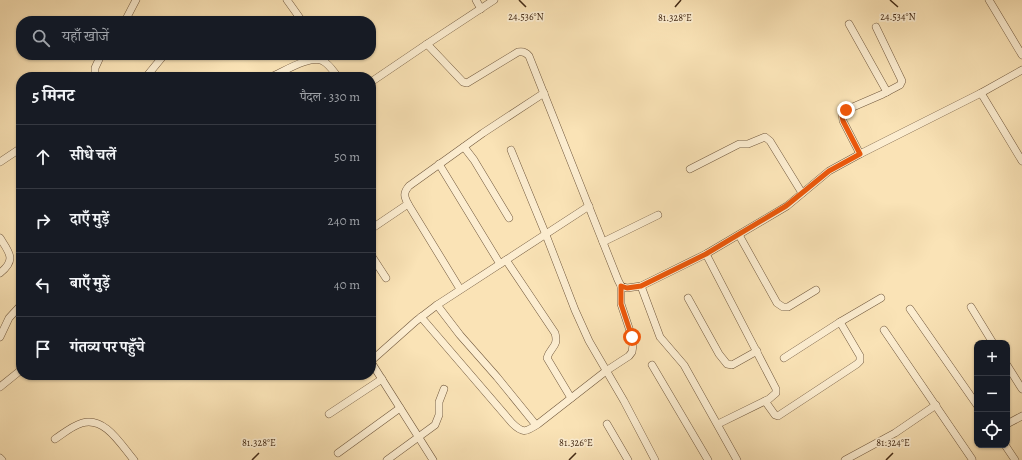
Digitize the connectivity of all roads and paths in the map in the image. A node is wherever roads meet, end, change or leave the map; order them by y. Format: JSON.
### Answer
{"nodes":[{"id":1,"x":136,"y":0,"type":"edge"},
{"id":2,"x":287,"y":0,"type":"edge"},
{"id":3,"x":476,"y":0,"type":"edge"},
{"id":4,"x":494,"y":0,"type":"edge"},
{"id":5,"x":989,"y":0,"type":"edge"},
{"id":6,"x":481,"y":9,"type":"junction"},
{"id":7,"x":128,"y":16,"type":"edge"},
{"id":8,"x":298,"y":16,"type":"edge"},
{"id":9,"x":849,"y":24,"type":"dead end"},
{"id":10,"x":876,"y":27,"type":"dead end"},
{"id":11,"x":427,"y":44,"type":"junction"},
{"id":12,"x":1022,"y":56,"type":"edge"},
{"id":13,"x":99,"y":60,"type":"edge"},
{"id":14,"x":160,"y":60,"type":"edge"},
{"id":15,"x":309,"y":60,"type":"edge"},
{"id":16,"x":322,"y":60,"type":"edge"},
{"id":17,"x":1022,"y":70,"type":"edge"},
{"id":18,"x":95,"y":72,"type":"edge"},
{"id":19,"x":150,"y":72,"type":"edge"},
{"id":20,"x":282,"y":72,"type":"edge"},
{"id":21,"x":334,"y":72,"type":"edge"},
{"id":22,"x":376,"y":79,"type":"edge"},
{"id":23,"x":887,"y":92,"type":"junction"},
{"id":24,"x":544,"y":93,"type":"junction"},
{"id":25,"x":981,"y":93,"type":"junction"},
{"id":26,"x":464,"y":147,"type":"junction"},
{"id":27,"x":511,"y":150,"type":"dead end"},
{"id":28,"x":16,"y":151,"type":"edge"},
{"id":29,"x":860,"y":154,"type":"junction"},
{"id":30,"x":1022,"y":161,"type":"edge"},
{"id":31,"x":0,"y":162,"type":"edge"},
{"id":32,"x":439,"y":164,"type":"junction"},
{"id":33,"x":690,"y":169,"type":"dead end"},
{"id":34,"x":802,"y":193,"type":"junction"},
{"id":35,"x":408,"y":204,"type":"junction"},
{"id":36,"x":589,"y":206,"type":"junction"},
{"id":37,"x":658,"y":215,"type":"dead end"},
{"id":38,"x":509,"y":218,"type":"dead end"},
{"id":39,"x":376,"y":226,"type":"edge"},
{"id":40,"x":546,"y":235,"type":"junction"},
{"id":41,"x":739,"y":235,"type":"junction"},
{"id":42,"x":0,"y":238,"type":"edge"},
{"id":43,"x":603,"y":242,"type":"junction"},
{"id":44,"x":706,"y":254,"type":"junction"},
{"id":45,"x":503,"y":262,"type":"junction"},
{"id":46,"x":376,"y":263,"type":"edge"},
{"id":47,"x":0,"y":272,"type":"edge"},
{"id":48,"x":386,"y":278,"type":"dead end"},
{"id":49,"x":621,"y":286,"type":"junction"},
{"id":50,"x":641,"y":286,"type":"junction"},
{"id":51,"x":460,"y":290,"type":"junction"},
{"id":52,"x":816,"y":290,"type":"dead end"},
{"id":53,"x":688,"y":298,"type":"dead end"},
{"id":54,"x":880,"y":298,"type":"dead end"},
{"id":55,"x":437,"y":305,"type":"junction"},
{"id":56,"x":971,"y":307,"type":"dead end"},
{"id":57,"x":910,"y":309,"type":"dead end"},
{"id":58,"x":16,"y":310,"type":"edge"},
{"id":59,"x":421,"y":317,"type":"junction"},
{"id":60,"x":840,"y":322,"type":"junction"},
{"id":61,"x":884,"y":330,"type":"dead end"},
{"id":62,"x":0,"y":337,"type":"edge"},
{"id":63,"x":991,"y":340,"type":"edge"},
{"id":64,"x":757,"y":351,"type":"junction"},
{"id":65,"x":376,"y":358,"type":"edge"},
{"id":66,"x":784,"y":358,"type":"dead end"},
{"id":67,"x":652,"y":365,"type":"dead end"},
{"id":68,"x":376,"y":370,"type":"edge"},
{"id":69,"x":1010,"y":370,"type":"edge"},
{"id":70,"x":606,"y":372,"type":"junction"},
{"id":71,"x":16,"y":374,"type":"edge"},
{"id":72,"x":382,"y":380,"type":"junction"},
{"id":73,"x":0,"y":387,"type":"edge"},
{"id":74,"x":444,"y":389,"type":"dead end"},
{"id":75,"x":1022,"y":389,"type":"edge"},
{"id":76,"x":571,"y":398,"type":"junction"},
{"id":77,"x":765,"y":401,"type":"junction"},
{"id":78,"x":974,"y":401,"type":"edge"},
{"id":79,"x":936,"y":405,"type":"junction"},
{"id":80,"x":400,"y":408,"type":"junction"},
{"id":81,"x":329,"y":414,"type":"dead end"},
{"id":82,"x":1022,"y":416,"type":"edge"},
{"id":83,"x":1010,"y":422,"type":"edge"},
{"id":84,"x":607,"y":424,"type":"dead end"},
{"id":85,"x":718,"y":424,"type":"junction"},
{"id":86,"x":536,"y":425,"type":"junction"},
{"id":87,"x":418,"y":437,"type":"junction"},
{"id":88,"x":55,"y":438,"type":"dead end"},
{"id":89,"x":1007,"y":448,"type":"edge"},
{"id":90,"x":338,"y":453,"type":"dead end"},
{"id":91,"x":972,"y":459,"type":"edge"},
{"id":92,"x":134,"y":460,"type":"edge"},
{"id":93,"x":387,"y":460,"type":"edge"},
{"id":94,"x":433,"y":460,"type":"edge"},
{"id":95,"x":628,"y":460,"type":"edge"},
{"id":96,"x":655,"y":460,"type":"edge"},
{"id":97,"x":708,"y":460,"type":"edge"},
{"id":98,"x":738,"y":460,"type":"edge"},
{"id":99,"x":845,"y":460,"type":"edge"},
{"id":100,"x":1015,"y":460,"type":"edge"}],
"edges":[{"from":1,"to":7,"type":"street"},
{"from":2,"to":8,"type":"street"},
{"from":3,"to":6,"type":"street"},
{"from":4,"to":6,"type":"street"},
{"from":5,"to":12,"type":"street"},
{"from":6,"to":11,"type":"street"},
{"from":9,"to":23,"type":"street"},
{"from":10,"to":23,"type":"street"},
{"from":11,"to":22,"type":"street"},
{"from":11,"to":24,"type":"street"},
{"from":13,"to":18,"type":"street"},
{"from":14,"to":19,"type":"street"},
{"from":15,"to":20,"type":"street"},
{"from":16,"to":21,"type":"street"},
{"from":17,"to":25,"type":"street"},
{"from":23,"to":29,"type":"street"},
{"from":24,"to":26,"type":"street"},
{"from":24,"to":36,"type":"street"},
{"from":25,"to":29,"type":"street"},
{"from":25,"to":30,"type":"street"},
{"from":26,"to":32,"type":"street"},
{"from":26,"to":38,"type":"street"},
{"from":27,"to":40,"type":"street"},
{"from":28,"to":31,"type":"street"},
{"from":29,"to":34,"type":"street"},
{"from":32,"to":35,"type":"street"},
{"from":32,"to":45,"type":"street"},
{"from":33,"to":34,"type":"street"},
{"from":34,"to":41,"type":"street"},
{"from":35,"to":39,"type":"street"},
{"from":35,"to":51,"type":"street"},
{"from":36,"to":40,"type":"street"},
{"from":36,"to":43,"type":"street"},
{"from":37,"to":43,"type":"street"},
{"from":40,"to":45,"type":"street"},
{"from":40,"to":70,"type":"street"},
{"from":41,"to":44,"type":"street"},
{"from":41,"to":52,"type":"street"},
{"from":42,"to":47,"type":"street"},
{"from":43,"to":49,"type":"street"},
{"from":44,"to":50,"type":"street"},
{"from":44,"to":64,"type":"street"},
{"from":45,"to":51,"type":"street"},
{"from":45,"to":76,"type":"street"},
{"from":46,"to":48,"type":"street"},
{"from":49,"to":50,"type":"street"},
{"from":49,"to":70,"type":"street"},
{"from":50,"to":85,"type":"street"},
{"from":51,"to":55,"type":"street"},
{"from":53,"to":64,"type":"street"},
{"from":54,"to":60,"type":"street"},
{"from":55,"to":59,"type":"street"},
{"from":55,"to":86,"type":"street"},
{"from":56,"to":63,"type":"street"},
{"from":57,"to":78,"type":"street"},
{"from":58,"to":62,"type":"street"},
{"from":59,"to":65,"type":"street"},
{"from":59,"to":86,"type":"street"},
{"from":60,"to":66,"type":"street"},
{"from":60,"to":77,"type":"street"},
{"from":61,"to":79,"type":"street"},
{"from":64,"to":77,"type":"street"},
{"from":67,"to":97,"type":"street"},
{"from":68,"to":72,"type":"street"},
{"from":69,"to":75,"type":"street"},
{"from":70,"to":76,"type":"street"},
{"from":70,"to":96,"type":"street"},
{"from":71,"to":73,"type":"street"},
{"from":72,"to":80,"type":"street"},
{"from":72,"to":81,"type":"street"},
{"from":74,"to":87,"type":"street"},
{"from":76,"to":86,"type":"street"},
{"from":77,"to":85,"type":"street"},
{"from":79,"to":91,"type":"street"},
{"from":79,"to":99,"type":"street"},
{"from":80,"to":87,"type":"street"},
{"from":80,"to":90,"type":"street"},
{"from":82,"to":83,"type":"street"},
{"from":84,"to":95,"type":"street"},
{"from":85,"to":98,"type":"street"},
{"from":87,"to":93,"type":"street"},
{"from":87,"to":94,"type":"street"},
{"from":88,"to":92,"type":"street"},
{"from":89,"to":100,"type":"street"}]}
